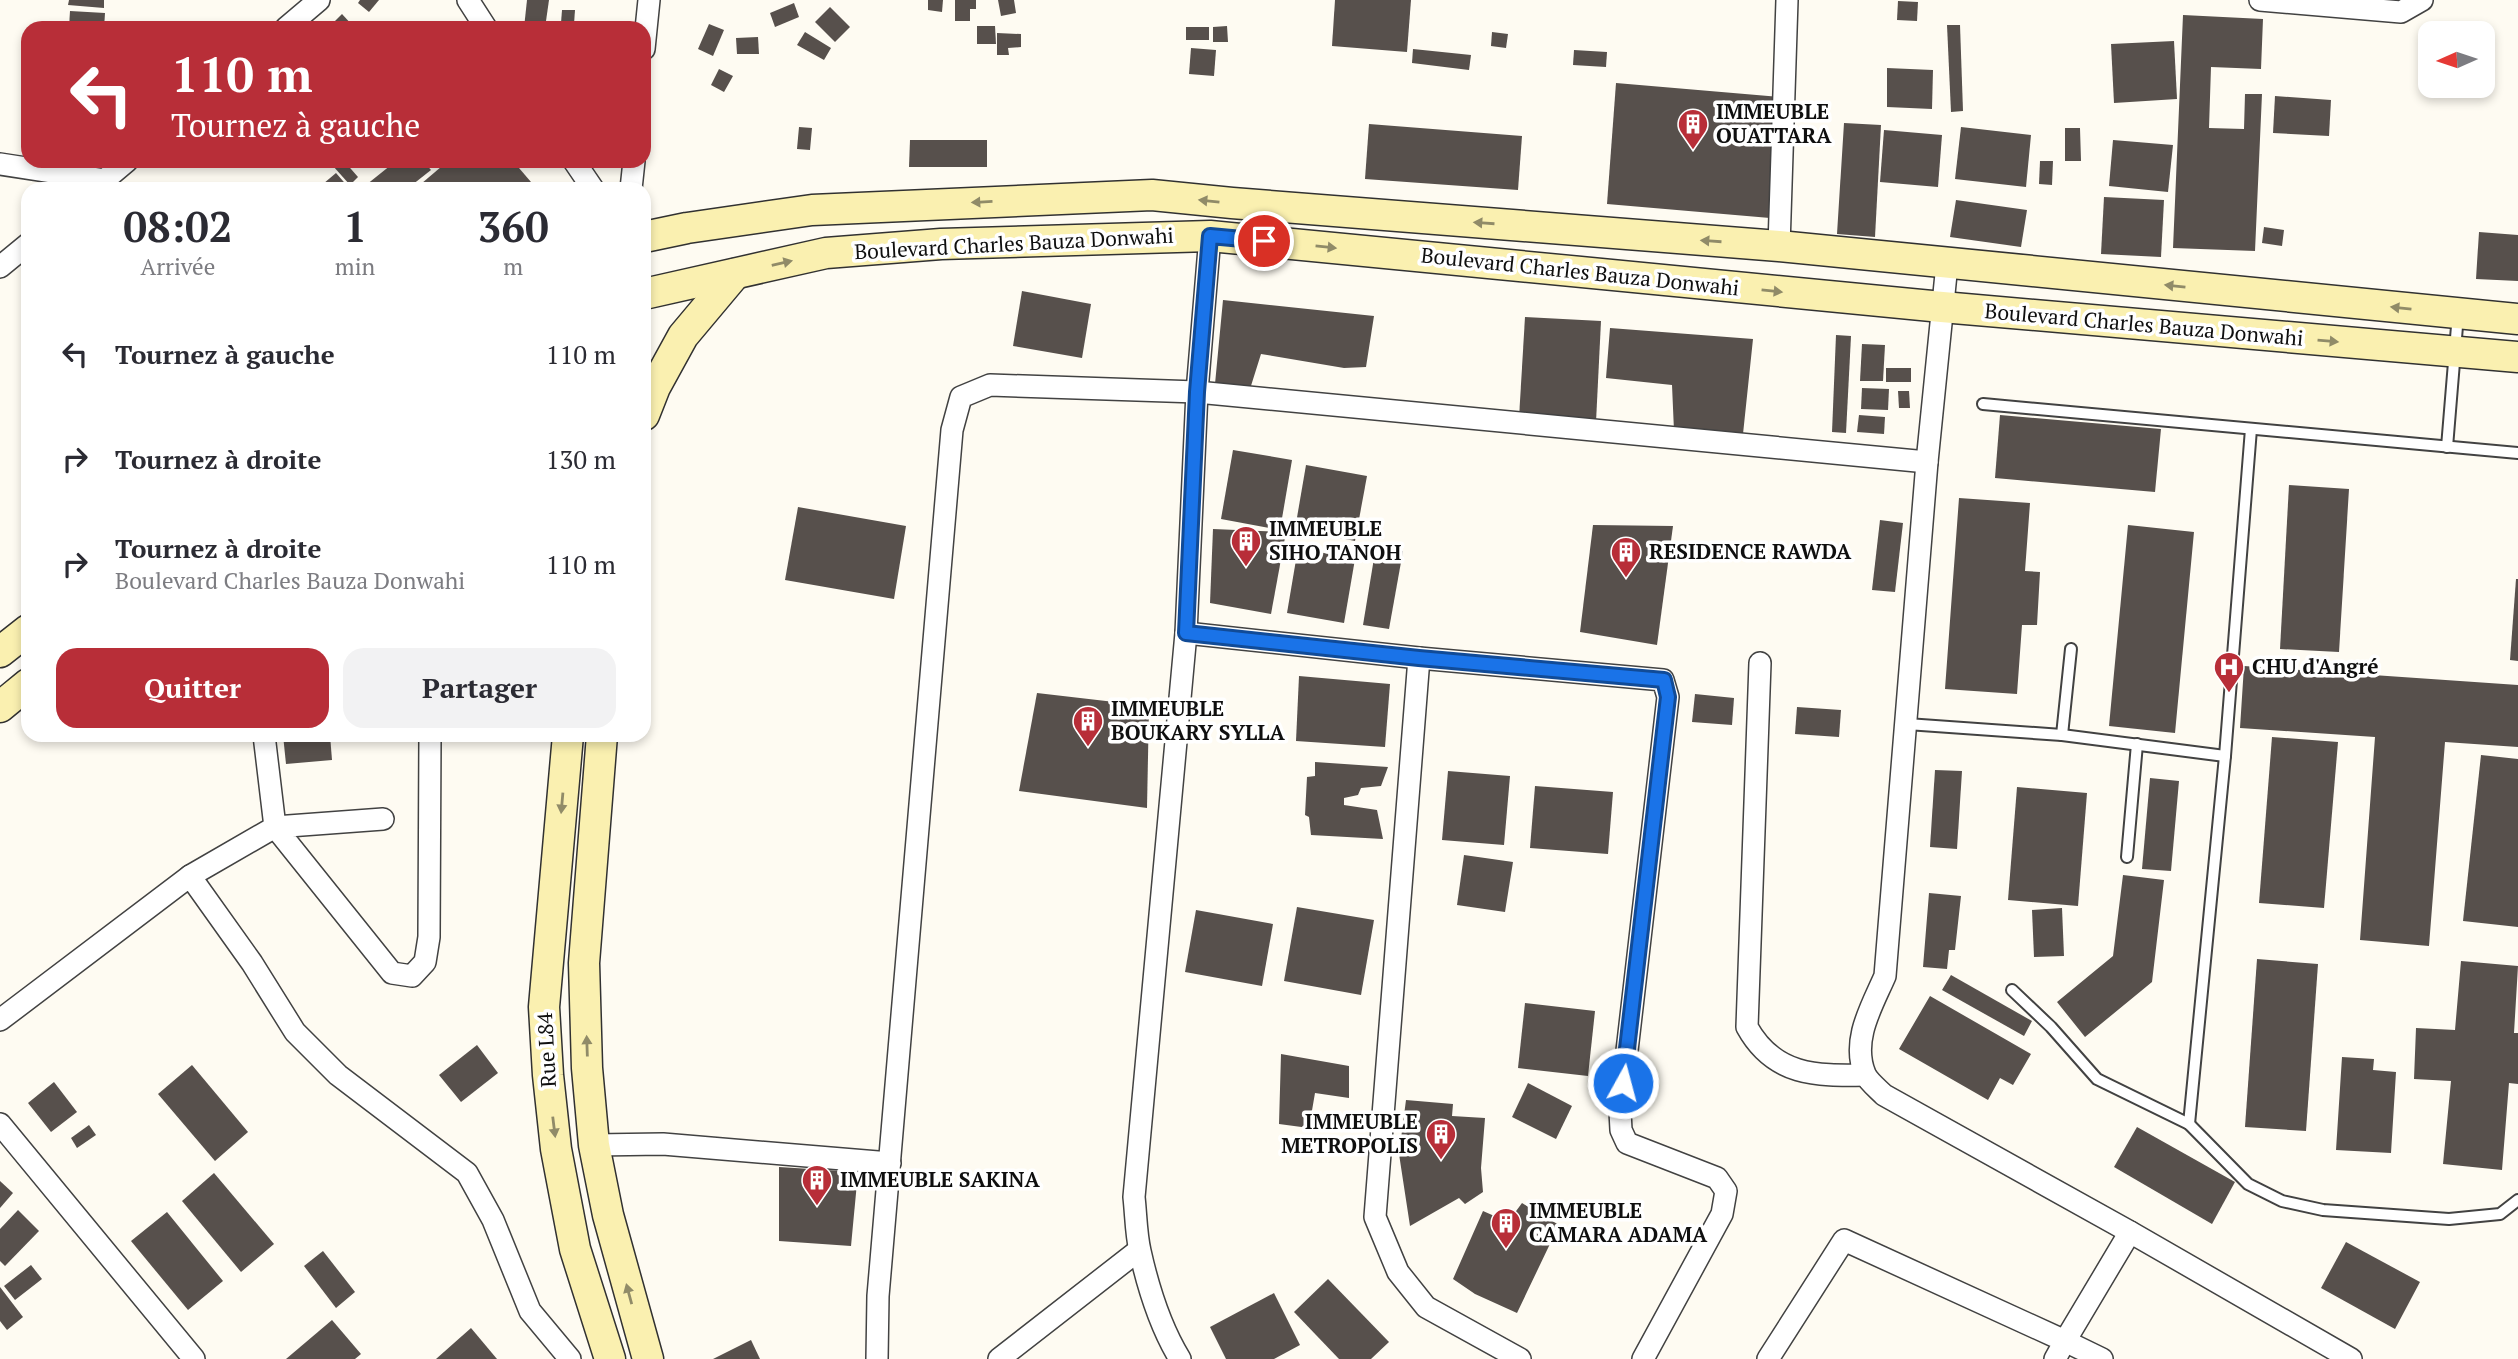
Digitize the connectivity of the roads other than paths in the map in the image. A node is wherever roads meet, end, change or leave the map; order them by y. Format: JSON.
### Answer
{"nodes":[{"id":1,"x":319,"y":0,"type":"edge"},
{"id":2,"x":468,"y":0,"type":"edge"},
{"id":3,"x":649,"y":0,"type":"edge"},
{"id":4,"x":1787,"y":0,"type":"edge"},
{"id":5,"x":2260,"y":0,"type":"edge"},
{"id":6,"x":2422,"y":0,"type":"edge"},
{"id":7,"x":294,"y":21,"type":"edge"},
{"id":8,"x":482,"y":21,"type":"edge"},
{"id":9,"x":647,"y":21,"type":"edge"},
{"id":10,"x":0,"y":164,"type":"edge"},
{"id":11,"x":119,"y":168,"type":"edge"},
{"id":12,"x":85,"y":182,"type":"edge"},
{"id":13,"x":102,"y":182,"type":"edge"},
{"id":14,"x":651,"y":236,"type":"edge"},
{"id":15,"x":1210,"y":236,"type":"junction"},
{"id":16,"x":1779,"y":246,"type":"junction"},
{"id":17,"x":21,"y":250,"type":"edge"},
{"id":18,"x":1947,"y":264,"type":"junction"},
{"id":19,"x":0,"y":267,"type":"edge"},
{"id":20,"x":735,"y":274,"type":"junction"},
{"id":21,"x":651,"y":295,"type":"edge"},
{"id":22,"x":1942,"y":307,"type":"junction"},
{"id":23,"x":2458,"y":314,"type":"junction"},
{"id":24,"x":2518,"y":319,"type":"edge"},
{"id":25,"x":2454,"y":352,"type":"junction"},
{"id":26,"x":2518,"y":357,"type":"edge"},
{"id":27,"x":1197,"y":392,"type":"junction"},
{"id":28,"x":651,"y":397,"type":"edge"},
{"id":29,"x":1983,"y":404,"type":"dead end"},
{"id":30,"x":2251,"y":429,"type":"junction"},
{"id":31,"x":2447,"y":447,"type":"junction"},
{"id":32,"x":2518,"y":453,"type":"edge"},
{"id":33,"x":1927,"y":462,"type":"junction"},
{"id":34,"x":1186,"y":633,"type":"junction"},
{"id":35,"x":21,"y":636,"type":"edge"},
{"id":36,"x":2071,"y":649,"type":"dead end"},
{"id":37,"x":0,"y":652,"type":"edge"},
{"id":38,"x":1419,"y":658,"type":"junction"},
{"id":39,"x":1760,"y":663,"type":"dead end"},
{"id":40,"x":21,"y":690,"type":"edge"},
{"id":41,"x":0,"y":707,"type":"edge"},
{"id":42,"x":1907,"y":724,"type":"junction"},
{"id":43,"x":2062,"y":735,"type":"junction"},
{"id":44,"x":265,"y":742,"type":"edge"},
{"id":45,"x":429,"y":742,"type":"edge"},
{"id":46,"x":567,"y":742,"type":"edge"},
{"id":47,"x":601,"y":742,"type":"edge"},
{"id":48,"x":2137,"y":744,"type":"junction"},
{"id":49,"x":2225,"y":756,"type":"junction"},
{"id":50,"x":383,"y":819,"type":"dead end"},
{"id":51,"x":275,"y":827,"type":"junction"},
{"id":52,"x":2127,"y":857,"type":"dead end"},
{"id":53,"x":190,"y":876,"type":"junction"},
{"id":54,"x":2012,"y":990,"type":"dead end"},
{"id":55,"x":0,"y":1020,"type":"edge"},
{"id":56,"x":1865,"y":1075,"type":"junction"},
{"id":57,"x":0,"y":1124,"type":"edge"},
{"id":58,"x":2189,"y":1124,"type":"junction"},
{"id":59,"x":594,"y":1145,"type":"junction"},
{"id":60,"x":890,"y":1163,"type":"junction"},
{"id":61,"x":2518,"y":1200,"type":"edge"},
{"id":62,"x":2130,"y":1232,"type":"junction"},
{"id":63,"x":1139,"y":1250,"type":"junction"},
{"id":64,"x":2060,"y":1350,"type":"edge"},
{"id":65,"x":604,"y":1356,"type":"edge"},
{"id":66,"x":194,"y":1359,"type":"edge"},
{"id":67,"x":570,"y":1359,"type":"edge"},
{"id":68,"x":649,"y":1359,"type":"edge"},
{"id":69,"x":877,"y":1359,"type":"edge"},
{"id":70,"x":999,"y":1359,"type":"edge"},
{"id":71,"x":1180,"y":1359,"type":"edge"},
{"id":72,"x":1520,"y":1359,"type":"edge"},
{"id":73,"x":1643,"y":1359,"type":"edge"},
{"id":74,"x":1768,"y":1359,"type":"edge"},
{"id":75,"x":2102,"y":1359,"type":"edge"},
{"id":76,"x":2351,"y":1359,"type":"edge"}],
"edges":[{"from":1,"to":7,"type":"street"},
{"from":2,"to":8,"type":"street"},
{"from":3,"to":9,"type":"street"},
{"from":4,"to":16,"type":"street"},
{"from":5,"to":6,"type":"street"},
{"from":10,"to":12,"type":"street"},
{"from":11,"to":13,"type":"street"},
{"from":16,"to":14,"type":"main road","name":"Boulevard Charles Bauza Donwahi","one_way":true},
{"from":20,"to":15,"type":"main road","name":"Boulevard Charles Bauza Donwahi","one_way":true},
{"from":15,"to":22,"type":"main road","name":"Boulevard Charles Bauza Donwahi","one_way":true},
{"from":15,"to":27,"type":"street"},
{"from":16,"to":18,"type":"main road","name":"Boulevard Charles Bauza Donwahi"},
{"from":17,"to":19,"type":"street"},
{"from":18,"to":22,"type":"street"},
{"from":23,"to":18,"type":"main road","name":"Boulevard Charles Bauza Donwahi","one_way":true},
{"from":20,"to":21,"type":"main road","name":"Boulevard Charles Bauza Donwahi"},
{"from":20,"to":28,"type":"main road"},
{"from":22,"to":25,"type":"main road","name":"Boulevard Charles Bauza Donwahi","one_way":true},
{"from":22,"to":33,"type":"street"},
{"from":23,"to":24,"type":"main road","name":"Boulevard Charles Bauza Donwahi"},
{"from":23,"to":25,"type":"lane"},
{"from":25,"to":26,"type":"main road","name":"Boulevard Charles Bauza Donwahi"},
{"from":25,"to":31,"type":"lane"},
{"from":27,"to":33,"type":"street"},
{"from":27,"to":34,"type":"street"},
{"from":27,"to":60,"type":"street"},
{"from":29,"to":30,"type":"lane"},
{"from":30,"to":31,"type":"lane"},
{"from":30,"to":49,"type":"lane"},
{"from":31,"to":32,"type":"lane"},
{"from":33,"to":42,"type":"street"},
{"from":34,"to":38,"type":"street"},
{"from":34,"to":63,"type":"street"},
{"from":35,"to":37,"type":"main road"},
{"from":36,"to":43,"type":"lane"},
{"from":38,"to":72,"type":"street"},
{"from":38,"to":73,"type":"street"},
{"from":39,"to":56,"type":"street"},
{"from":40,"to":41,"type":"main road"},
{"from":42,"to":43,"type":"lane"},
{"from":42,"to":56,"type":"street"},
{"from":43,"to":48,"type":"lane"},
{"from":44,"to":51,"type":"street"},
{"from":45,"to":51,"type":"street"},
{"from":46,"to":65,"type":"main road","name":"Rue L84","one_way":true},
{"from":59,"to":47,"type":"main road","one_way":true},
{"from":48,"to":49,"type":"lane"},
{"from":48,"to":52,"type":"lane"},
{"from":49,"to":58,"type":"lane"},
{"from":50,"to":51,"type":"street"},
{"from":51,"to":53,"type":"street"},
{"from":53,"to":55,"type":"street"},
{"from":53,"to":67,"type":"street"},
{"from":54,"to":58,"type":"lane"},
{"from":56,"to":62,"type":"street"},
{"from":57,"to":66,"type":"street"},
{"from":58,"to":61,"type":"lane"},
{"from":59,"to":60,"type":"street"},
{"from":68,"to":59,"type":"main road","one_way":true},
{"from":60,"to":69,"type":"street"},
{"from":62,"to":64,"type":"street"},
{"from":62,"to":76,"type":"street"},
{"from":63,"to":70,"type":"street"},
{"from":63,"to":71,"type":"street"},
{"from":64,"to":74,"type":"street"},
{"from":64,"to":75,"type":"street"}]}
